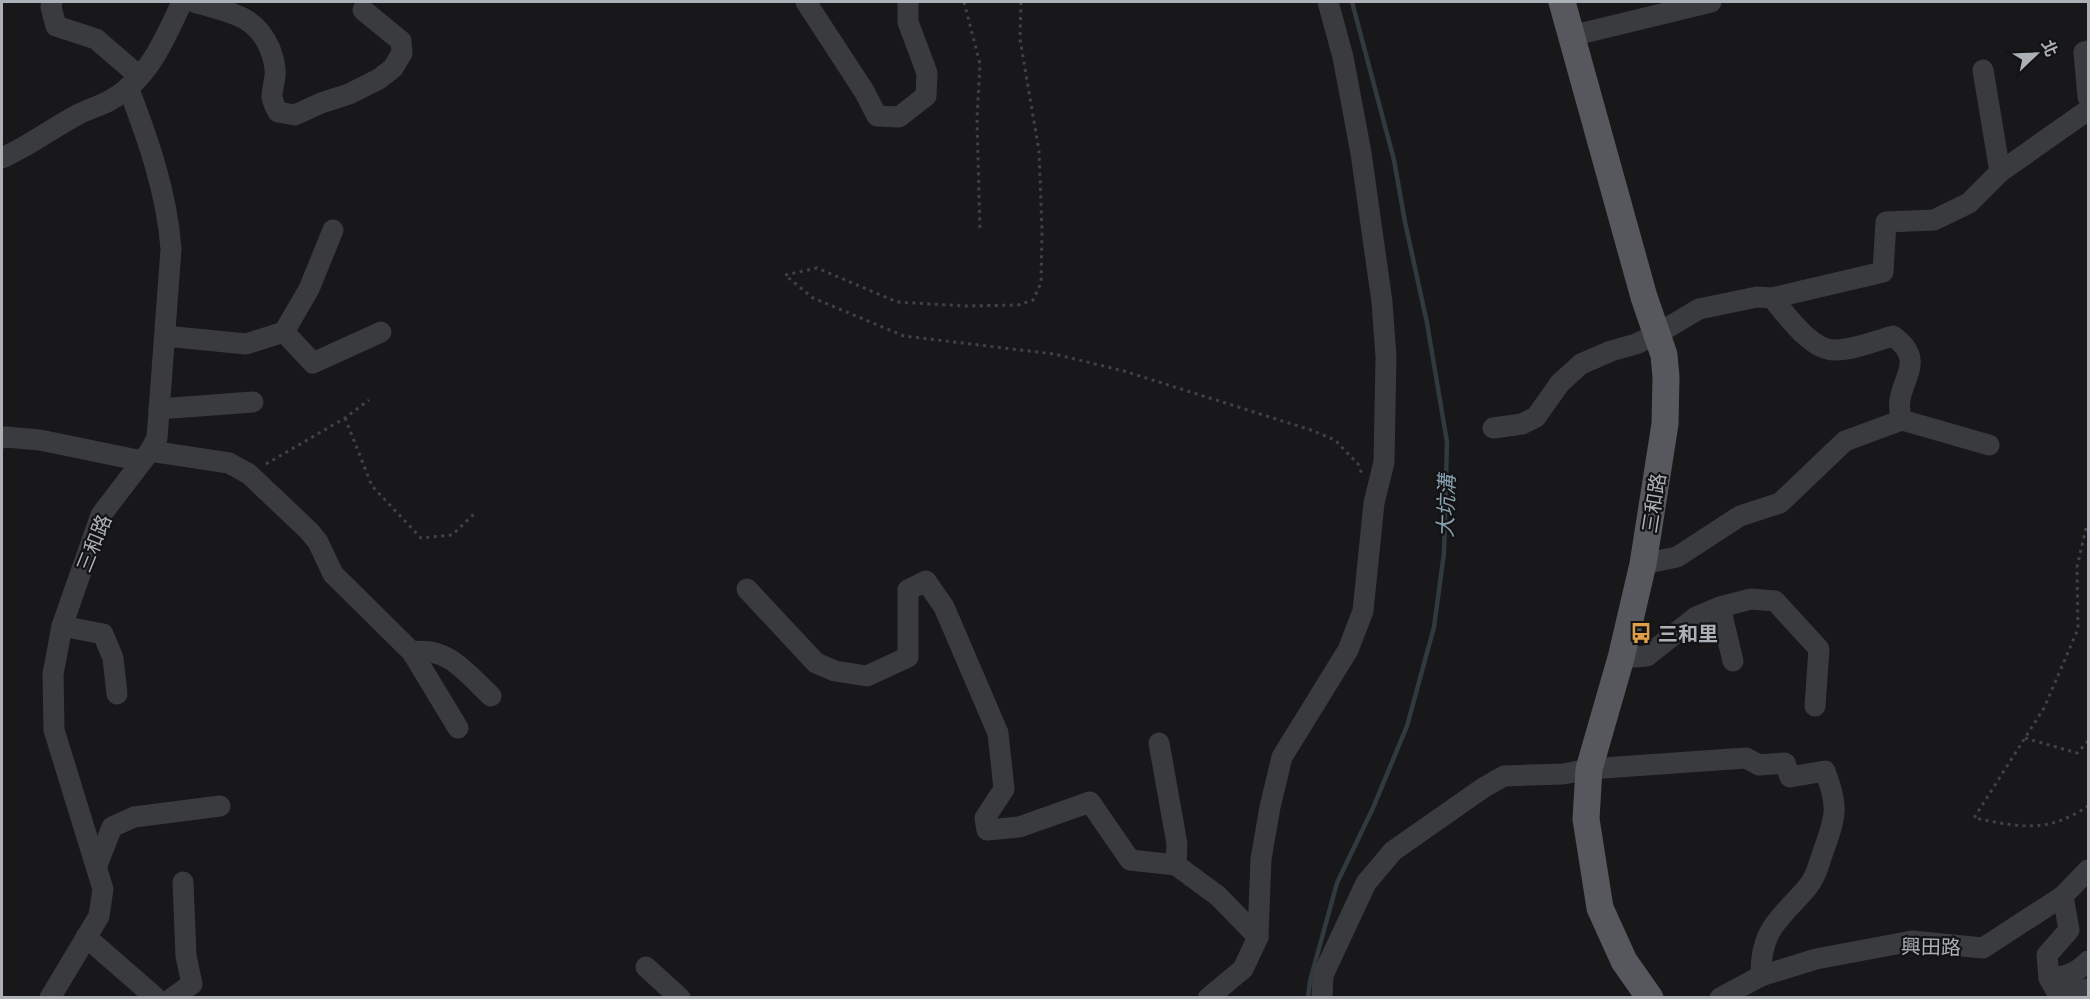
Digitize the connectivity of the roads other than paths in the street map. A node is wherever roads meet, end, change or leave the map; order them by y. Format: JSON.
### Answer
{"nodes":[{"id":1,"x":52,"y":2,"type":"edge"},
{"id":2,"x":182,"y":2,"type":"edge"},
{"id":3,"x":194,"y":2,"type":"edge"},
{"id":4,"x":806,"y":2,"type":"edge"},
{"id":5,"x":908,"y":2,"type":"edge"},
{"id":6,"x":1328,"y":2,"type":"edge"},
{"id":7,"x":1562,"y":2,"type":"edge"},
{"id":8,"x":1712,"y":2,"type":"edge"},
{"id":9,"x":363,"y":10,"type":"dead end"},
{"id":10,"x":1571,"y":36,"type":"junction"},
{"id":11,"x":2088,"y":51,"type":"edge"},
{"id":12,"x":1983,"y":70,"type":"dead end"},
{"id":13,"x":134,"y":82,"type":"junction"},
{"id":14,"x":2088,"y":97,"type":"edge"},
{"id":15,"x":2088,"y":110,"type":"edge"},
{"id":16,"x":2,"y":158,"type":"edge"},
{"id":17,"x":2000,"y":172,"type":"junction"},
{"id":18,"x":333,"y":230,"type":"dead end"},
{"id":19,"x":1772,"y":298,"type":"junction"},
{"id":20,"x":284,"y":332,"type":"junction"},
{"id":21,"x":381,"y":332,"type":"dead end"},
{"id":22,"x":1657,"y":334,"type":"junction"},
{"id":23,"x":165,"y":336,"type":"junction"},
{"id":24,"x":253,"y":402,"type":"dead end"},
{"id":25,"x":159,"y":409,"type":"junction"},
{"id":26,"x":1902,"y":420,"type":"junction"},
{"id":27,"x":1493,"y":428,"type":"dead end"},
{"id":28,"x":2,"y":438,"type":"edge"},
{"id":29,"x":1989,"y":445,"type":"dead end"},
{"id":30,"x":146,"y":456,"type":"junction"},
{"id":31,"x":1643,"y":564,"type":"junction"},
{"id":32,"x":747,"y":589,"type":"dead end"},
{"id":33,"x":1720,"y":607,"type":"junction"},
{"id":34,"x":62,"y":626,"type":"junction"},
{"id":35,"x":412,"y":652,"type":"junction"},
{"id":36,"x":1621,"y":658,"type":"junction"},
{"id":37,"x":1733,"y":661,"type":"dead end"},
{"id":38,"x":117,"y":694,"type":"dead end"},
{"id":39,"x":490,"y":696,"type":"dead end"},
{"id":40,"x":1815,"y":706,"type":"dead end"},
{"id":41,"x":458,"y":728,"type":"dead end"},
{"id":42,"x":1159,"y":743,"type":"dead end"},
{"id":43,"x":1589,"y":769,"type":"junction"},
{"id":44,"x":220,"y":806,"type":"dead end"},
{"id":45,"x":97,"y":865,"type":"junction"},
{"id":46,"x":1176,"y":865,"type":"junction"},
{"id":47,"x":2088,"y":870,"type":"edge"},
{"id":48,"x":183,"y":882,"type":"dead end"},
{"id":49,"x":2063,"y":896,"type":"junction"},
{"id":50,"x":86,"y":937,"type":"junction"},
{"id":51,"x":1258,"y":937,"type":"junction"},
{"id":52,"x":2088,"y":961,"type":"edge"},
{"id":53,"x":646,"y":967,"type":"dead end"},
{"id":54,"x":1761,"y":976,"type":"junction"},
{"id":55,"x":2049,"y":978,"type":"junction"},
{"id":56,"x":2088,"y":989,"type":"edge"},
{"id":57,"x":51,"y":998,"type":"edge"},
{"id":58,"x":156,"y":998,"type":"edge"},
{"id":59,"x":172,"y":998,"type":"edge"},
{"id":60,"x":680,"y":998,"type":"edge"},
{"id":61,"x":1208,"y":998,"type":"edge"},
{"id":62,"x":1322,"y":998,"type":"edge"},
{"id":63,"x":1650,"y":998,"type":"edge"},
{"id":64,"x":1720,"y":998,"type":"edge"}],
"edges":[{"from":1,"to":13,"type":"street"},
{"from":2,"to":13,"type":"street"},
{"from":3,"to":9,"type":"street"},
{"from":4,"to":5,"type":"street"},
{"from":6,"to":51,"type":"street"},
{"from":7,"to":10,"type":"main road","name":"三和路"},
{"from":8,"to":10,"type":"street"},
{"from":10,"to":22,"type":"main road","name":"三和路"},
{"from":11,"to":14,"type":"street"},
{"from":12,"to":17,"type":"street"},
{"from":13,"to":16,"type":"street"},
{"from":13,"to":23,"type":"street","name":"三和路"},
{"from":15,"to":17,"type":"street"},
{"from":17,"to":19,"type":"street"},
{"from":18,"to":20,"type":"street"},
{"from":19,"to":22,"type":"street"},
{"from":19,"to":26,"type":"street"},
{"from":20,"to":21,"type":"street"},
{"from":20,"to":23,"type":"street"},
{"from":22,"to":27,"type":"street"},
{"from":22,"to":31,"type":"main road","name":"三和路"},
{"from":23,"to":25,"type":"street","name":"三和路"},
{"from":24,"to":25,"type":"street"},
{"from":25,"to":30,"type":"street","name":"三和路"},
{"from":26,"to":29,"type":"street"},
{"from":26,"to":31,"type":"street"},
{"from":28,"to":30,"type":"street"},
{"from":30,"to":34,"type":"street","name":"三和路"},
{"from":30,"to":35,"type":"street"},
{"from":31,"to":36,"type":"main road","name":"三和路"},
{"from":32,"to":46,"type":"street"},
{"from":33,"to":36,"type":"street"},
{"from":33,"to":37,"type":"street"},
{"from":33,"to":40,"type":"street"},
{"from":34,"to":38,"type":"street"},
{"from":34,"to":45,"type":"street","name":"三和路"},
{"from":35,"to":39,"type":"street"},
{"from":35,"to":41,"type":"street"},
{"from":36,"to":43,"type":"main road","name":"三和路"},
{"from":42,"to":46,"type":"street"},
{"from":43,"to":54,"type":"street"},
{"from":43,"to":62,"type":"street"},
{"from":43,"to":63,"type":"main road","name":"三和路"},
{"from":44,"to":45,"type":"street"},
{"from":45,"to":50,"type":"street","name":"三和路"},
{"from":46,"to":51,"type":"street"},
{"from":47,"to":49,"type":"street","name":"興田路"},
{"from":48,"to":59,"type":"street"},
{"from":49,"to":54,"type":"street","name":"興田路"},
{"from":49,"to":55,"type":"street"},
{"from":50,"to":57,"type":"street","name":"三和路"},
{"from":50,"to":58,"type":"street"},
{"from":51,"to":61,"type":"street"},
{"from":52,"to":55,"type":"street"},
{"from":53,"to":60,"type":"street"},
{"from":54,"to":64,"type":"street","name":"興田路"},
{"from":55,"to":56,"type":"street"}]}
